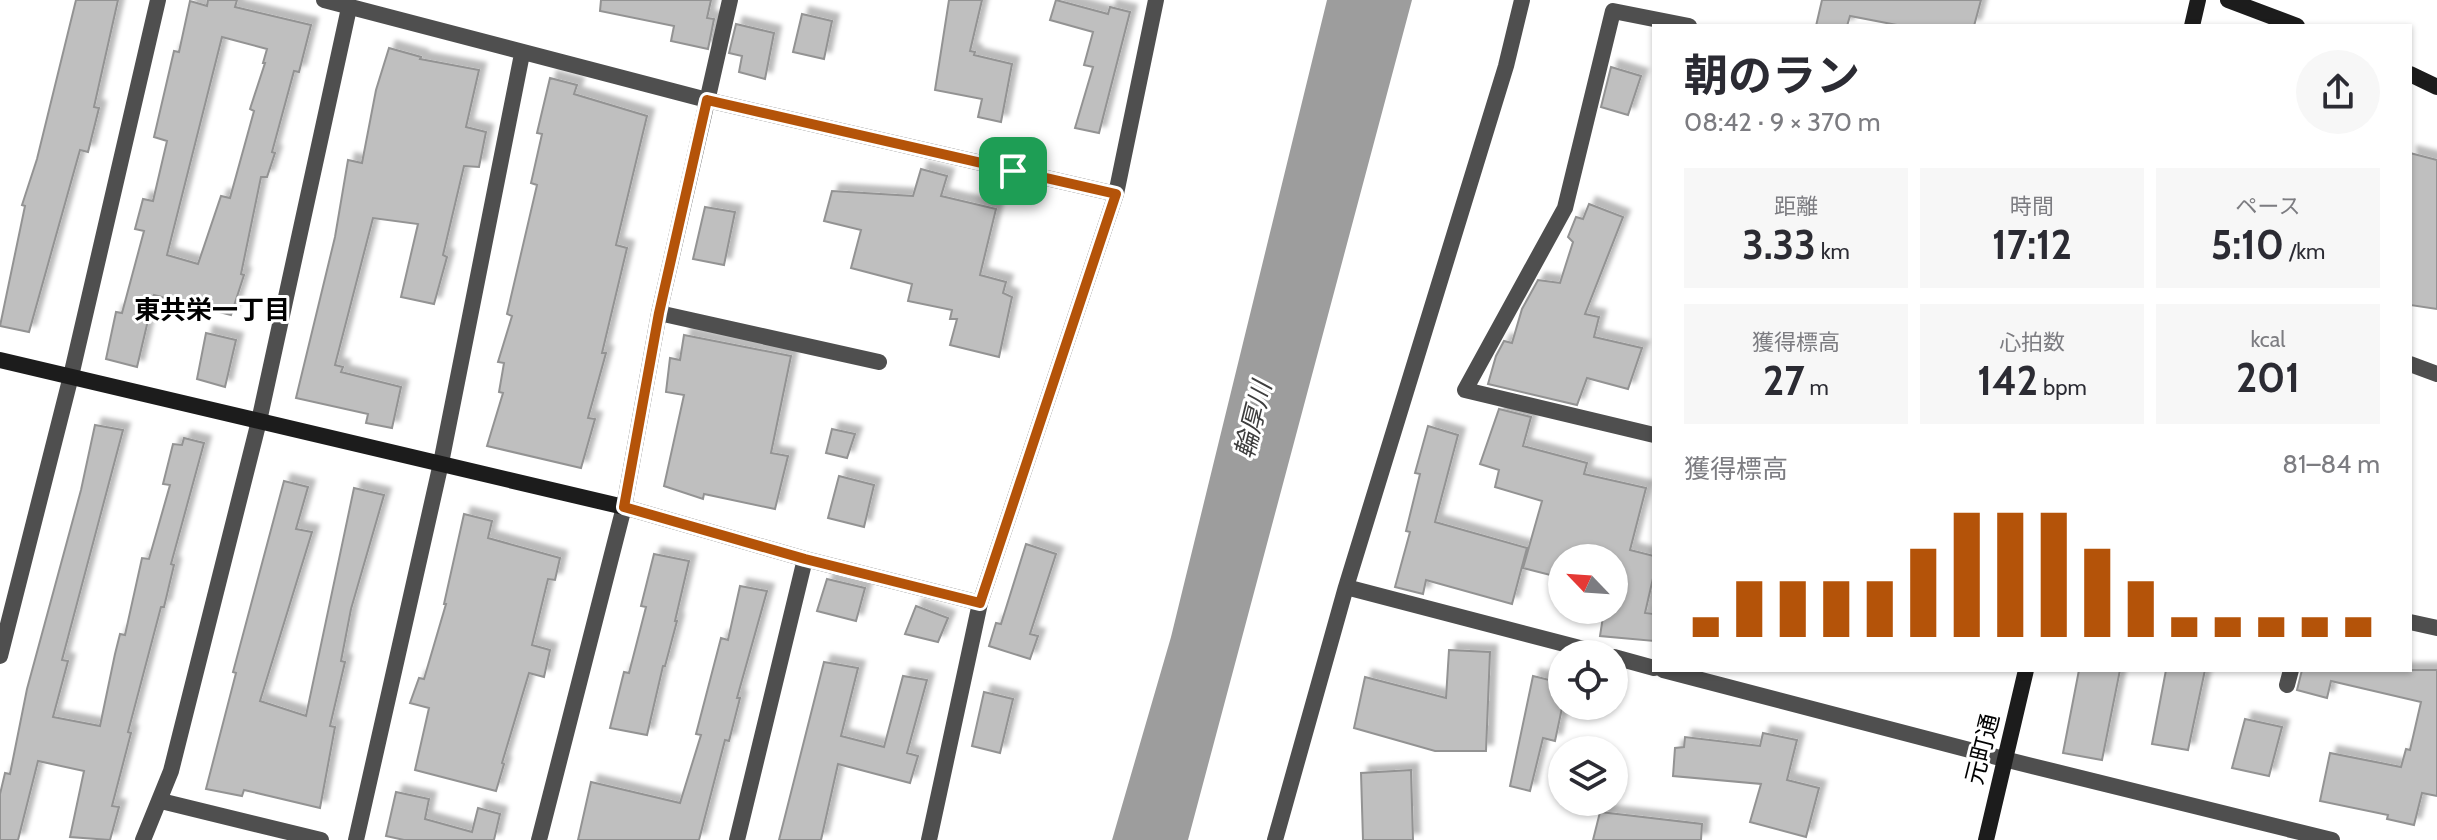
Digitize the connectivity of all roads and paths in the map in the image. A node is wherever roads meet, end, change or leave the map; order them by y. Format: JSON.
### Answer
{"nodes":[{"id":1,"x":158,"y":0,"type":"edge"},
{"id":2,"x":324,"y":0,"type":"edge"},
{"id":3,"x":730,"y":0,"type":"edge"},
{"id":4,"x":1156,"y":0,"type":"edge"},
{"id":5,"x":1522,"y":0,"type":"edge"},
{"id":6,"x":2198,"y":0,"type":"edge"},
{"id":7,"x":2228,"y":0,"type":"edge"},
{"id":8,"x":349,"y":8,"type":"junction"},
{"id":9,"x":1679,"y":24,"type":"edge"},
{"id":10,"x":2192,"y":24,"type":"edge"},
{"id":11,"x":2292,"y":24,"type":"edge"},
{"id":12,"x":522,"y":54,"type":"junction"},
{"id":13,"x":2412,"y":75,"type":"edge"},
{"id":14,"x":2437,"y":87,"type":"edge"},
{"id":15,"x":707,"y":100,"type":"junction"},
{"id":16,"x":1116,"y":194,"type":"junction"},
{"id":17,"x":659,"y":313,"type":"junction"},
{"id":18,"x":0,"y":360,"type":"edge"},
{"id":19,"x":879,"y":362,"type":"dead end"},
{"id":20,"x":2412,"y":365,"type":"edge"},
{"id":21,"x":2437,"y":374,"type":"edge"},
{"id":22,"x":71,"y":376,"type":"junction"},
{"id":23,"x":259,"y":421,"type":"junction"},
{"id":24,"x":1652,"y":435,"type":"edge"},
{"id":25,"x":441,"y":463,"type":"junction"},
{"id":26,"x":624,"y":507,"type":"junction"},
{"id":27,"x":805,"y":559,"type":"junction"},
{"id":28,"x":1346,"y":587,"type":"junction"},
{"id":29,"x":980,"y":603,"type":"junction"},
{"id":30,"x":2412,"y":622,"type":"edge"},
{"id":31,"x":2437,"y":628,"type":"edge"},
{"id":32,"x":1549,"y":640,"type":"edge"},
{"id":33,"x":0,"y":656,"type":"edge"},
{"id":34,"x":1628,"y":661,"type":"edge"},
{"id":35,"x":1652,"y":667,"type":"edge"},
{"id":36,"x":1671,"y":672,"type":"edge"},
{"id":37,"x":2026,"y":672,"type":"edge"},
{"id":38,"x":2004,"y":759,"type":"junction"},
{"id":39,"x":161,"y":801,"type":"junction"},
{"id":40,"x":297,"y":837,"type":"edge"},
{"id":41,"x":143,"y":840,"type":"edge"},
{"id":42,"x":321,"y":840,"type":"edge"},
{"id":43,"x":356,"y":840,"type":"edge"},
{"id":44,"x":539,"y":840,"type":"edge"},
{"id":45,"x":737,"y":840,"type":"edge"},
{"id":46,"x":929,"y":840,"type":"edge"},
{"id":47,"x":1275,"y":840,"type":"edge"},
{"id":48,"x":1986,"y":840,"type":"edge"},
{"id":49,"x":2332,"y":840,"type":"edge"}],
"edges":[{"from":1,"to":22,"type":"street"},
{"from":2,"to":8,"type":"street"},
{"from":3,"to":15,"type":"street"},
{"from":4,"to":16,"type":"street"},
{"from":5,"to":28,"type":"street"},
{"from":6,"to":10,"type":"street"},
{"from":7,"to":11,"type":"street"},
{"from":8,"to":12,"type":"street"},
{"from":8,"to":23,"type":"street"},
{"from":9,"to":24,"type":"street"},
{"from":12,"to":15,"type":"street"},
{"from":12,"to":25,"type":"street"},
{"from":13,"to":14,"type":"street"},
{"from":15,"to":16,"type":"street"},
{"from":15,"to":17,"type":"street"},
{"from":16,"to":29,"type":"street"},
{"from":17,"to":19,"type":"street"},
{"from":17,"to":26,"type":"street"},
{"from":18,"to":22,"type":"street"},
{"from":20,"to":21,"type":"street"},
{"from":22,"to":23,"type":"street"},
{"from":22,"to":33,"type":"street"},
{"from":23,"to":25,"type":"street"},
{"from":23,"to":39,"type":"street"},
{"from":25,"to":26,"type":"street"},
{"from":25,"to":43,"type":"street"},
{"from":26,"to":27,"type":"street"},
{"from":26,"to":44,"type":"street"},
{"from":27,"to":29,"type":"street"},
{"from":27,"to":45,"type":"street"},
{"from":28,"to":32,"type":"street"},
{"from":28,"to":47,"type":"street"},
{"from":29,"to":46,"type":"street"},
{"from":30,"to":31,"type":"street"},
{"from":34,"to":35,"type":"street"},
{"from":36,"to":38,"type":"street"},
{"from":37,"to":38,"type":"street","name":"元町通"},
{"from":38,"to":48,"type":"street","name":"元町通"},
{"from":38,"to":49,"type":"street"},
{"from":39,"to":40,"type":"street"},
{"from":39,"to":41,"type":"street"},
{"from":40,"to":42,"type":"street"}]}
